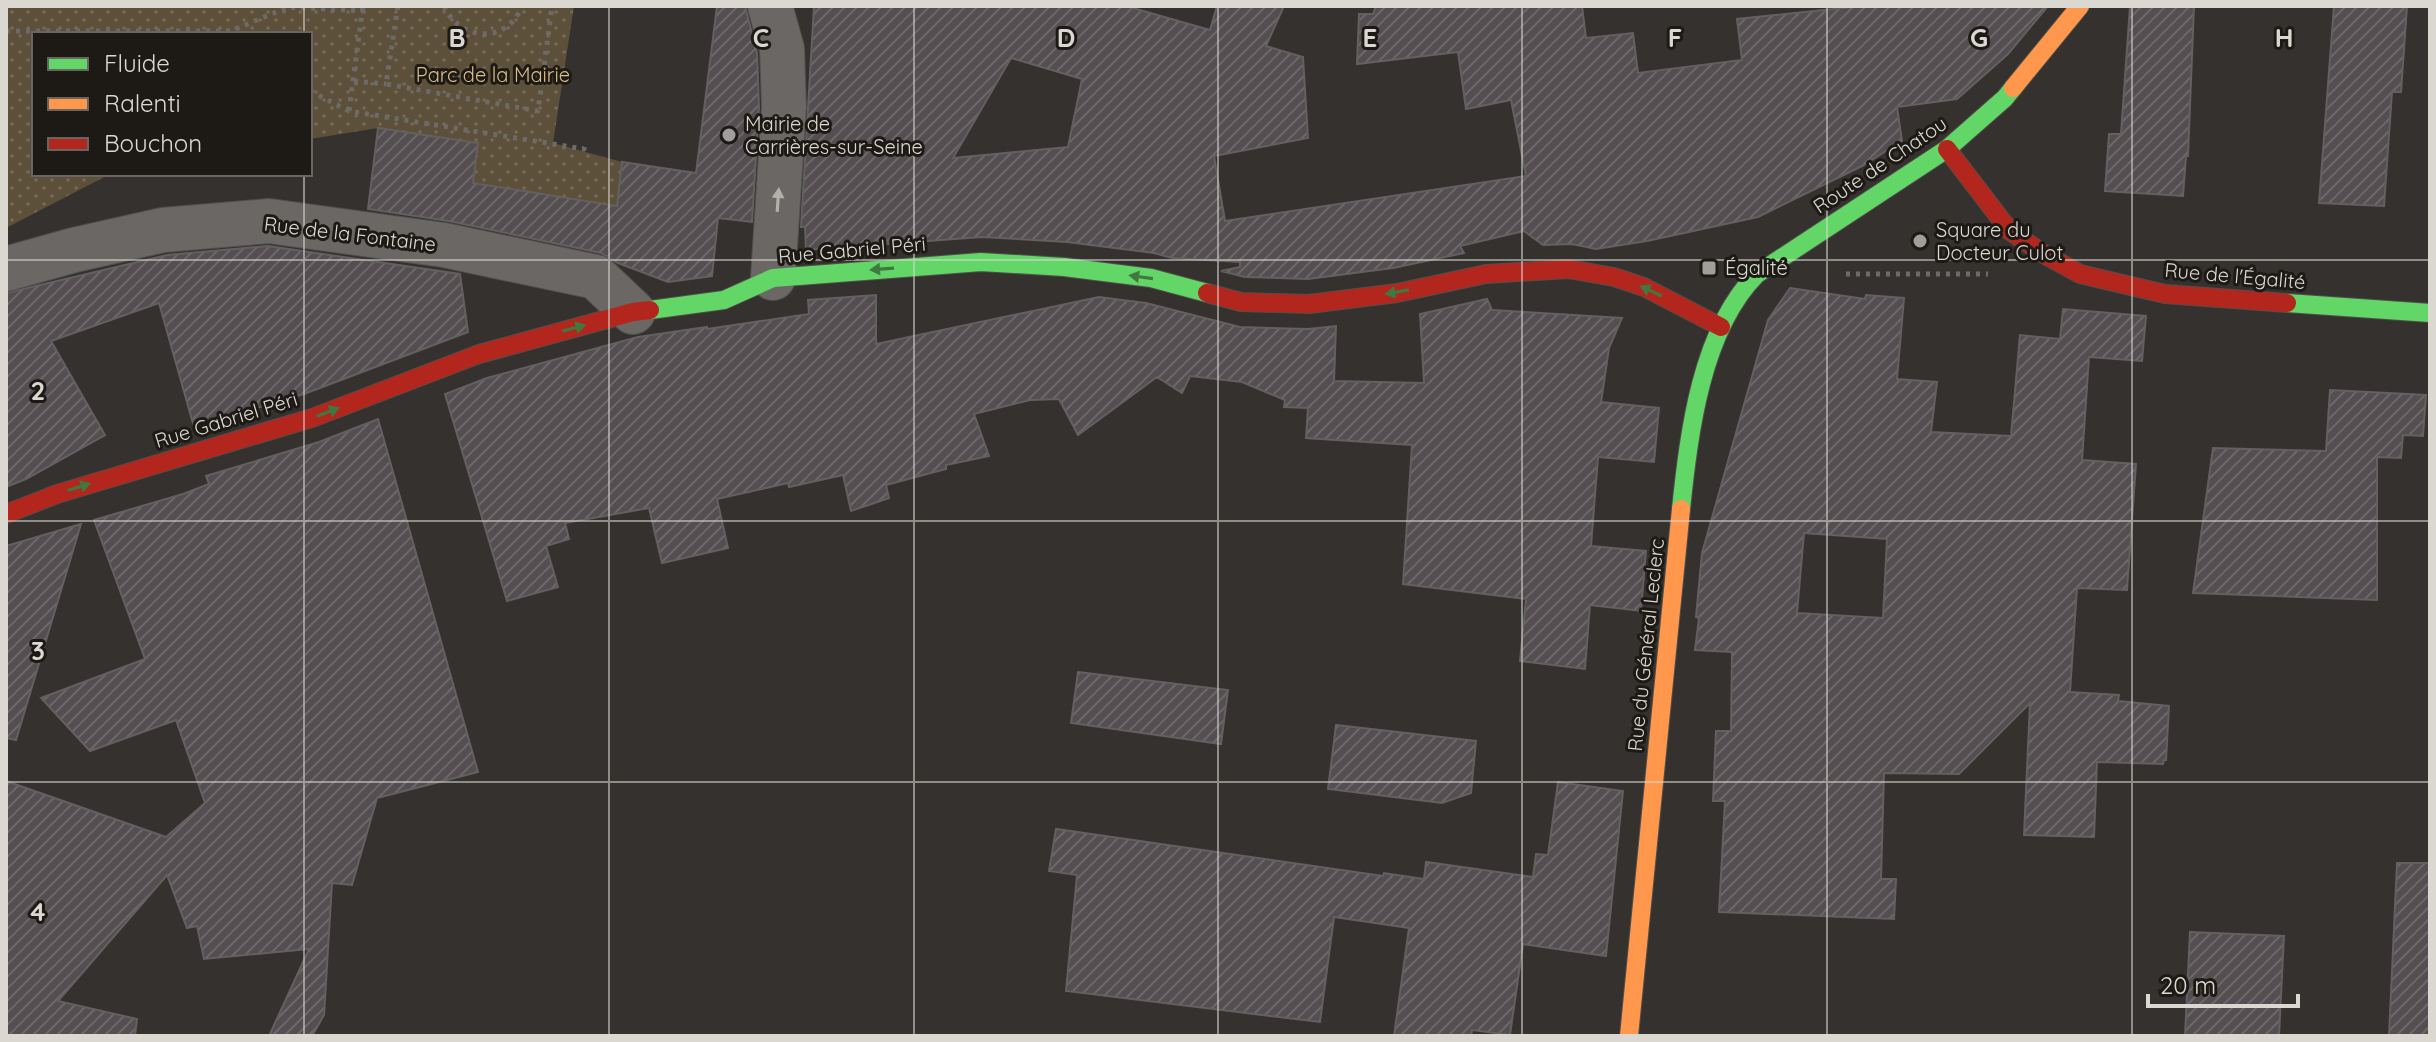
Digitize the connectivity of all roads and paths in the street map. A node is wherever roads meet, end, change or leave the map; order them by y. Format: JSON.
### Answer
{"nodes":[{"id":1,"x":398,"y":6,"type":"edge"},
{"id":2,"x":444,"y":6,"type":"edge"},
{"id":3,"x":522,"y":6,"type":"edge"},
{"id":4,"x":552,"y":6,"type":"edge"},
{"id":5,"x":770,"y":6,"type":"edge"},
{"id":6,"x":2080,"y":6,"type":"edge"},
{"id":7,"x":363,"y":8,"type":"edge"},
{"id":8,"x":6,"y":31,"type":"edge"},
{"id":9,"x":119,"y":32,"type":"edge"},
{"id":10,"x":234,"y":32,"type":"edge"},
{"id":11,"x":354,"y":81,"type":"junction"},
{"id":12,"x":386,"y":84,"type":"junction"},
{"id":13,"x":312,"y":92,"type":"edge"},
{"id":14,"x":349,"y":111,"type":"junction"},
{"id":15,"x":585,"y":145,"type":"dead end"},
{"id":16,"x":1947,"y":149,"type":"junction"},
{"id":17,"x":6,"y":269,"type":"edge"},
{"id":18,"x":1757,"y":274,"type":"joint"},
{"id":19,"x":1834,"y":274,"type":"dead end"},
{"id":20,"x":2003,"y":274,"type":"dead end"},
{"id":21,"x":773,"y":278,"type":"junction"},
{"id":22,"x":633,"y":312,"type":"junction"},
{"id":23,"x":2430,"y":313,"type":"edge"},
{"id":24,"x":1721,"y":327,"type":"junction"},
{"id":25,"x":6,"y":514,"type":"edge"},
{"id":26,"x":1629,"y":1036,"type":"edge"}],
"edges":[{"from":1,"to":12,"type":"path"},
{"from":2,"to":3,"type":"path"},
{"from":4,"to":12,"type":"path"},
{"from":21,"to":5,"type":"street","one_way":true},
{"from":6,"to":16,"type":"street","name":"Route de Chatou"},
{"from":7,"to":10,"type":"path"},
{"from":7,"to":11,"type":"path"},
{"from":8,"to":9,"type":"path"},
{"from":11,"to":12,"type":"path"},
{"from":11,"to":14,"type":"path"},
{"from":13,"to":14,"type":"path"},
{"from":14,"to":15,"type":"path"},
{"from":16,"to":18,"type":"street","name":"Route de Chatou"},
{"from":16,"to":23,"type":"street","name":"Rue de l'Égalité"},
{"from":17,"to":22,"type":"street","name":"Rue de la Fontaine"},
{"from":18,"to":24,"type":"street","name":"Rue du Général Leclerc"},
{"from":19,"to":20,"type":"path"},
{"from":21,"to":22,"type":"street","name":"Rue Gabriel Péri"},
{"from":24,"to":21,"type":"street","name":"Rue Gabriel Péri","one_way":true},
{"from":25,"to":22,"type":"street","name":"Rue Gabriel Péri","one_way":true},
{"from":24,"to":26,"type":"street","name":"Rue du Général Leclerc"}]}
